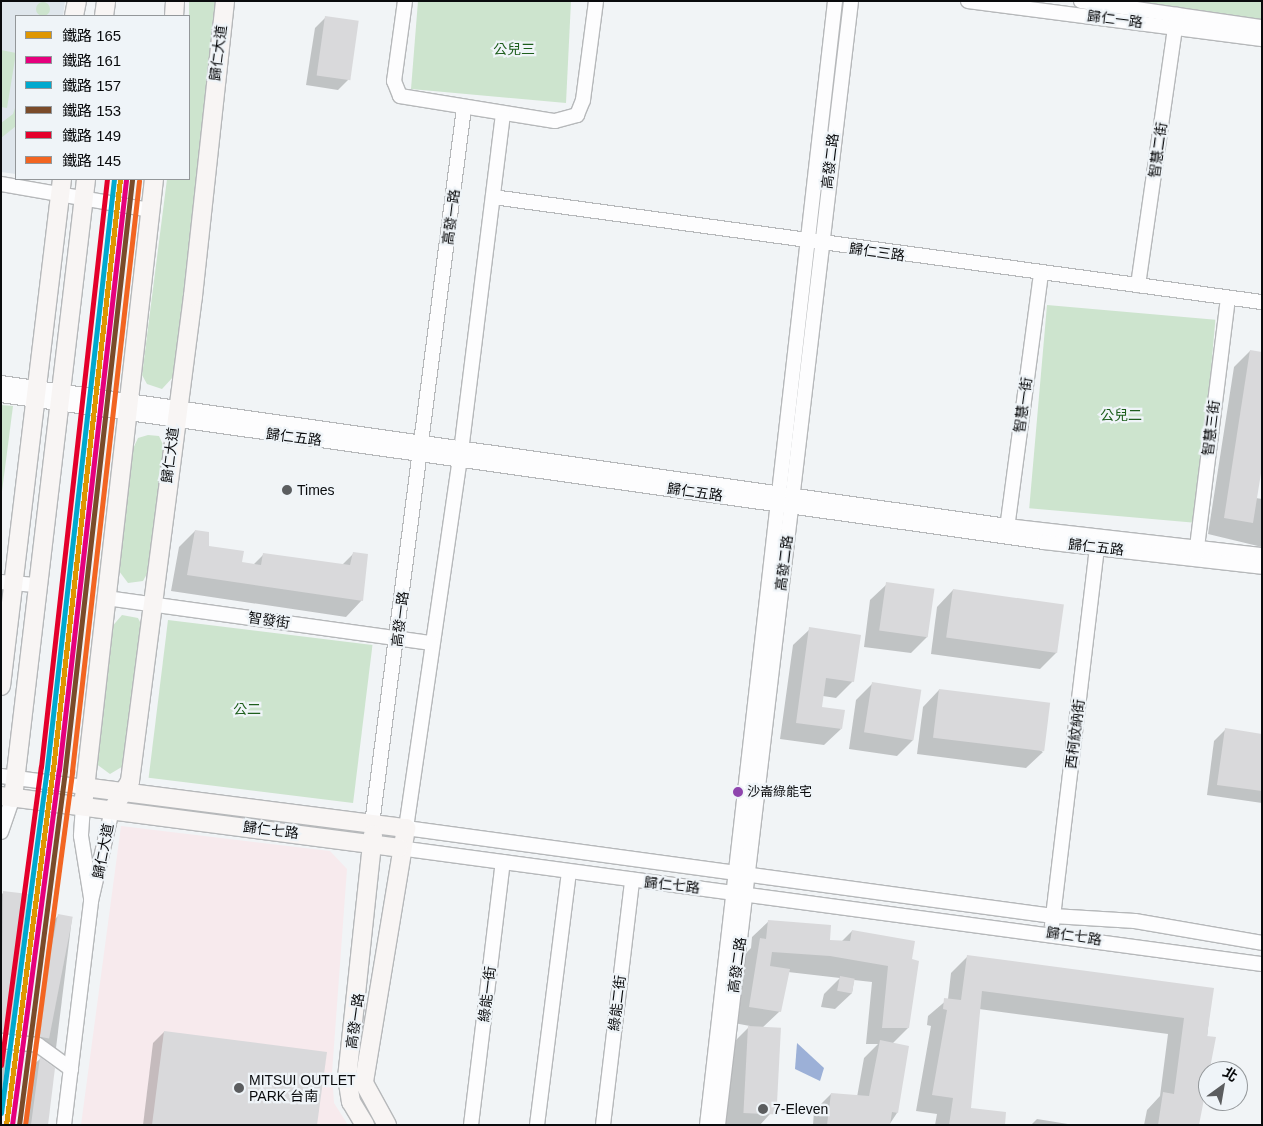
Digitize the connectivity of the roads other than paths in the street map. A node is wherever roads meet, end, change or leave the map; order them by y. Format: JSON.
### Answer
{"nodes":[{"id":1,"x":77,"y":1,"type":"edge"},
{"id":2,"x":106,"y":1,"type":"edge"},
{"id":3,"x":176,"y":1,"type":"edge"},
{"id":4,"x":225,"y":1,"type":"edge"},
{"id":5,"x":405,"y":1,"type":"edge"},
{"id":6,"x":596,"y":1,"type":"edge"},
{"id":7,"x":835,"y":1,"type":"edge"},
{"id":8,"x":850,"y":1,"type":"edge"},
{"id":9,"x":968,"y":1,"type":"edge"},
{"id":10,"x":1082,"y":1,"type":"edge"},
{"id":11,"x":74,"y":15,"type":"edge"},
{"id":12,"x":104,"y":15,"type":"edge"},
{"id":13,"x":174,"y":15,"type":"edge"},
{"id":14,"x":1177,"y":21,"type":"junction"},
{"id":15,"x":1262,"y":27,"type":"edge"},
{"id":16,"x":1262,"y":38,"type":"edge"},
{"id":17,"x":464,"y":108,"type":"junction"},
{"id":18,"x":503,"y":114,"type":"junction"},
{"id":19,"x":86,"y":180,"type":"edge"},
{"id":20,"x":154,"y":180,"type":"edge"},
{"id":21,"x":1,"y":184,"type":"edge"},
{"id":22,"x":62,"y":186,"type":"edge"},
{"id":23,"x":84,"y":197,"type":"junction"},
{"id":24,"x":493,"y":197,"type":"junction"},
{"id":25,"x":150,"y":210,"type":"junction"},
{"id":26,"x":805,"y":242,"type":"junction"},
{"id":27,"x":820,"y":244,"type":"junction"},
{"id":28,"x":1041,"y":274,"type":"junction"},
{"id":29,"x":1138,"y":285,"type":"junction"},
{"id":30,"x":1228,"y":298,"type":"junction"},
{"id":31,"x":1262,"y":302,"type":"edge"},
{"id":32,"x":1,"y":383,"type":"edge"},
{"id":33,"x":1,"y":395,"type":"edge"},
{"id":34,"x":37,"y":395,"type":"junction"},
{"id":35,"x":58,"y":398,"type":"junction"},
{"id":36,"x":130,"y":409,"type":"junction"},
{"id":37,"x":175,"y":415,"type":"junction"},
{"id":38,"x":422,"y":447,"type":"junction"},
{"id":39,"x":460,"y":453,"type":"junction"},
{"id":40,"x":786,"y":500,"type":"junction"},
{"id":41,"x":1007,"y":531,"type":"junction"},
{"id":42,"x":1098,"y":541,"type":"junction"},
{"id":43,"x":1196,"y":552,"type":"junction"},
{"id":44,"x":1262,"y":555,"type":"edge"},
{"id":45,"x":1262,"y":567,"type":"edge"},
{"id":46,"x":8,"y":583,"type":"edge"},
{"id":47,"x":35,"y":585,"type":"junction"},
{"id":48,"x":106,"y":598,"type":"junction"},
{"id":49,"x":151,"y":604,"type":"junction"},
{"id":50,"x":397,"y":638,"type":"junction"},
{"id":51,"x":432,"y":643,"type":"junction"},
{"id":52,"x":1,"y":686,"type":"edge"},
{"id":53,"x":10,"y":777,"type":"edge"},
{"id":54,"x":84,"y":787,"type":"junction"},
{"id":55,"x":125,"y":792,"type":"junction"},
{"id":56,"x":7,"y":797,"type":"edge"},
{"id":57,"x":83,"y":806,"type":"junction"},
{"id":58,"x":112,"y":810,"type":"junction"},
{"id":59,"x":372,"y":824,"type":"junction"},
{"id":60,"x":406,"y":828,"type":"junction"},
{"id":61,"x":1,"y":832,"type":"edge"},
{"id":62,"x":375,"y":844,"type":"junction"},
{"id":63,"x":399,"y":848,"type":"junction"},
{"id":64,"x":503,"y":862,"type":"junction"},
{"id":65,"x":569,"y":872,"type":"junction"},
{"id":66,"x":744,"y":874,"type":"junction"},
{"id":67,"x":632,"y":880,"type":"junction"},
{"id":68,"x":742,"y":893,"type":"junction"},
{"id":69,"x":91,"y":901,"type":"junction"},
{"id":70,"x":1054,"y":916,"type":"junction"},
{"id":71,"x":1051,"y":932,"type":"junction"},
{"id":72,"x":1262,"y":942,"type":"edge"},
{"id":73,"x":1262,"y":964,"type":"edge"},
{"id":74,"x":1,"y":1041,"type":"edge"},
{"id":75,"x":70,"y":1069,"type":"junction"},
{"id":76,"x":64,"y":1125,"type":"edge"},
{"id":77,"x":365,"y":1125,"type":"edge"},
{"id":78,"x":387,"y":1125,"type":"edge"},
{"id":79,"x":471,"y":1125,"type":"edge"},
{"id":80,"x":537,"y":1125,"type":"edge"},
{"id":81,"x":603,"y":1125,"type":"edge"},
{"id":82,"x":707,"y":1125,"type":"edge"},
{"id":83,"x":718,"y":1125,"type":"edge"}],
"edges":[{"from":1,"to":11,"type":"main road"},
{"from":2,"to":12,"type":"main road"},
{"from":3,"to":13,"type":"main road"},
{"from":4,"to":37,"type":"main road","name":"歸仁大道"},
{"from":5,"to":17,"type":"street"},
{"from":6,"to":18,"type":"street"},
{"from":7,"to":26,"type":"street","name":"高發二路"},
{"from":8,"to":27,"type":"street","name":"高發二路"},
{"from":9,"to":14,"type":"street","name":"歸仁一路"},
{"from":10,"to":14,"type":"street","name":"歸仁一路"},
{"from":14,"to":15,"type":"street","name":"歸仁一路"},
{"from":14,"to":16,"type":"street","name":"歸仁一路"},
{"from":14,"to":29,"type":"street","name":"智慧二街"},
{"from":17,"to":18,"type":"street"},
{"from":17,"to":38,"type":"street","name":"高發一路"},
{"from":18,"to":24,"type":"street","name":"高發一路"},
{"from":19,"to":23,"type":"main road"},
{"from":20,"to":25,"type":"main road","name":"歸仁大道"},
{"from":21,"to":22,"type":"street"},
{"from":22,"to":23,"type":"street"},
{"from":22,"to":34,"type":"main road"},
{"from":23,"to":25,"type":"street"},
{"from":23,"to":35,"type":"main road"},
{"from":24,"to":26,"type":"street","name":"歸仁三路"},
{"from":24,"to":39,"type":"street","name":"高發一路"},
{"from":25,"to":36,"type":"main road","name":"歸仁大道"},
{"from":26,"to":27,"type":"street","name":"歸仁三路"},
{"from":26,"to":40,"type":"street","name":"高發二路"},
{"from":27,"to":28,"type":"street","name":"歸仁三路"},
{"from":27,"to":40,"type":"street","name":"高發二路"},
{"from":28,"to":29,"type":"street","name":"歸仁三路"},
{"from":28,"to":41,"type":"street","name":"智慧一街"},
{"from":29,"to":30,"type":"street","name":"歸仁三路"},
{"from":30,"to":31,"type":"street","name":"歸仁三路"},
{"from":30,"to":43,"type":"street","name":"智慧三街"},
{"from":32,"to":34,"type":"street"},
{"from":33,"to":34,"type":"street"},
{"from":34,"to":35,"type":"street","name":"歸仁五路"},
{"from":34,"to":46,"type":"main road"},
{"from":35,"to":36,"type":"street","name":"歸仁五路"},
{"from":35,"to":47,"type":"main road"},
{"from":36,"to":37,"type":"street","name":"歸仁五路"},
{"from":36,"to":48,"type":"main road","name":"歸仁大道"},
{"from":37,"to":38,"type":"street","name":"歸仁五路"},
{"from":37,"to":49,"type":"main road","name":"歸仁大道"},
{"from":38,"to":39,"type":"street","name":"歸仁五路"},
{"from":38,"to":50,"type":"street","name":"高發一路"},
{"from":39,"to":40,"type":"street","name":"歸仁五路"},
{"from":39,"to":51,"type":"street","name":"高發一路"},
{"from":40,"to":41,"type":"street","name":"歸仁五路"},
{"from":40,"to":66,"type":"street","name":"高發二路"},
{"from":41,"to":42,"type":"street","name":"歸仁五路"},
{"from":42,"to":43,"type":"street","name":"歸仁五路"},
{"from":42,"to":70,"type":"street","name":"西柯紋納街"},
{"from":43,"to":44,"type":"street","name":"歸仁五路"},
{"from":43,"to":45,"type":"street","name":"歸仁五路"},
{"from":46,"to":47,"type":"street"},
{"from":46,"to":52,"type":"main road"},
{"from":47,"to":53,"type":"main road"},
{"from":48,"to":49,"type":"street","name":"智發街"},
{"from":48,"to":54,"type":"main road","name":"歸仁大道"},
{"from":49,"to":50,"type":"street","name":"智發街"},
{"from":49,"to":55,"type":"main road","name":"歸仁大道"},
{"from":50,"to":51,"type":"street","name":"智發街"},
{"from":50,"to":59,"type":"street","name":"高發一路"},
{"from":51,"to":60,"type":"street","name":"高發一路"},
{"from":53,"to":54,"type":"street"},
{"from":53,"to":56,"type":"main road"},
{"from":54,"to":55,"type":"main road","name":"歸仁七路"},
{"from":54,"to":57,"type":"main road","name":"歸仁大道"},
{"from":55,"to":58,"type":"main road","name":"歸仁大道"},
{"from":55,"to":59,"type":"main road","name":"歸仁七路"},
{"from":56,"to":57,"type":"main road","name":"歸仁七路"},
{"from":56,"to":61,"type":"street"},
{"from":57,"to":58,"type":"main road","name":"歸仁七路"},
{"from":57,"to":69,"type":"street","name":"歸仁大道"},
{"from":58,"to":62,"type":"main road","name":"歸仁七路"},
{"from":58,"to":69,"type":"street","name":"歸仁大道"},
{"from":59,"to":60,"type":"main road","name":"歸仁七路"},
{"from":59,"to":62,"type":"main road","name":"高發一路"},
{"from":60,"to":63,"type":"main road","name":"高發一路"},
{"from":60,"to":66,"type":"street","name":"歸仁七路"},
{"from":62,"to":63,"type":"main road","name":"歸仁七路"},
{"from":62,"to":77,"type":"main road","name":"高發一路"},
{"from":63,"to":64,"type":"street","name":"歸仁七路"},
{"from":63,"to":78,"type":"main road","name":"高發一路"},
{"from":64,"to":65,"type":"street","name":"歸仁七路"},
{"from":64,"to":79,"type":"street","name":"綠能一街"},
{"from":65,"to":67,"type":"street","name":"歸仁七路"},
{"from":65,"to":80,"type":"street"},
{"from":66,"to":68,"type":"street","name":"高發二路"},
{"from":66,"to":70,"type":"street","name":"歸仁七路"},
{"from":67,"to":68,"type":"street","name":"歸仁七路"},
{"from":67,"to":81,"type":"street","name":"綠能二街"},
{"from":68,"to":71,"type":"street","name":"歸仁七路"},
{"from":68,"to":82,"type":"street","name":"高發二路"},
{"from":68,"to":83,"type":"street","name":"高發二路"},
{"from":69,"to":75,"type":"street","name":"歸仁大道"},
{"from":70,"to":71,"type":"street","name":"西柯紋納街"},
{"from":70,"to":72,"type":"street","name":"歸仁七路"},
{"from":71,"to":73,"type":"street","name":"歸仁七路"},
{"from":74,"to":75,"type":"street"},
{"from":75,"to":76,"type":"street","name":"歸仁大道"}]}
